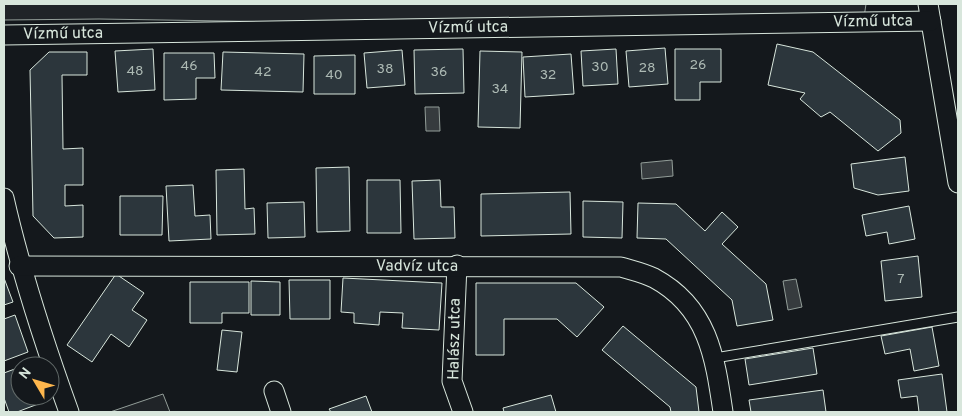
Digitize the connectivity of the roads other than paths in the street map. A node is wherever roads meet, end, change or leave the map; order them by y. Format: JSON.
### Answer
{"nodes":[{"id":1,"x":929,"y":13,"type":"edge"},
{"id":2,"x":4,"y":35,"type":"edge"},
{"id":3,"x":958,"y":183,"type":"edge"},
{"id":4,"x":4,"y":198,"type":"edge"},
{"id":5,"x":457,"y":265,"type":"junction"},
{"id":6,"x":19,"y":266,"type":"junction"},
{"id":7,"x":958,"y":317,"type":"edge"},
{"id":8,"x":715,"y":358,"type":"junction"},
{"id":9,"x":274,"y":391,"type":"dead end"},
{"id":10,"x":69,"y":412,"type":"edge"},
{"id":11,"x":281,"y":412,"type":"edge"},
{"id":12,"x":463,"y":412,"type":"edge"},
{"id":13,"x":723,"y":412,"type":"edge"}],
"edges":[{"from":1,"to":2,"type":"street","name":"Vízmű utca"},
{"from":1,"to":3,"type":"street"},
{"from":4,"to":6,"type":"street"},
{"from":5,"to":6,"type":"street","name":"Vadvíz utca"},
{"from":5,"to":8,"type":"street","name":"Vadvíz utca"},
{"from":5,"to":12,"type":"street","name":"Halász utca"},
{"from":6,"to":10,"type":"street"},
{"from":7,"to":8,"type":"lane"},
{"from":8,"to":13,"type":"street","name":"Vadvíz utca"},
{"from":9,"to":11,"type":"street"}]}
